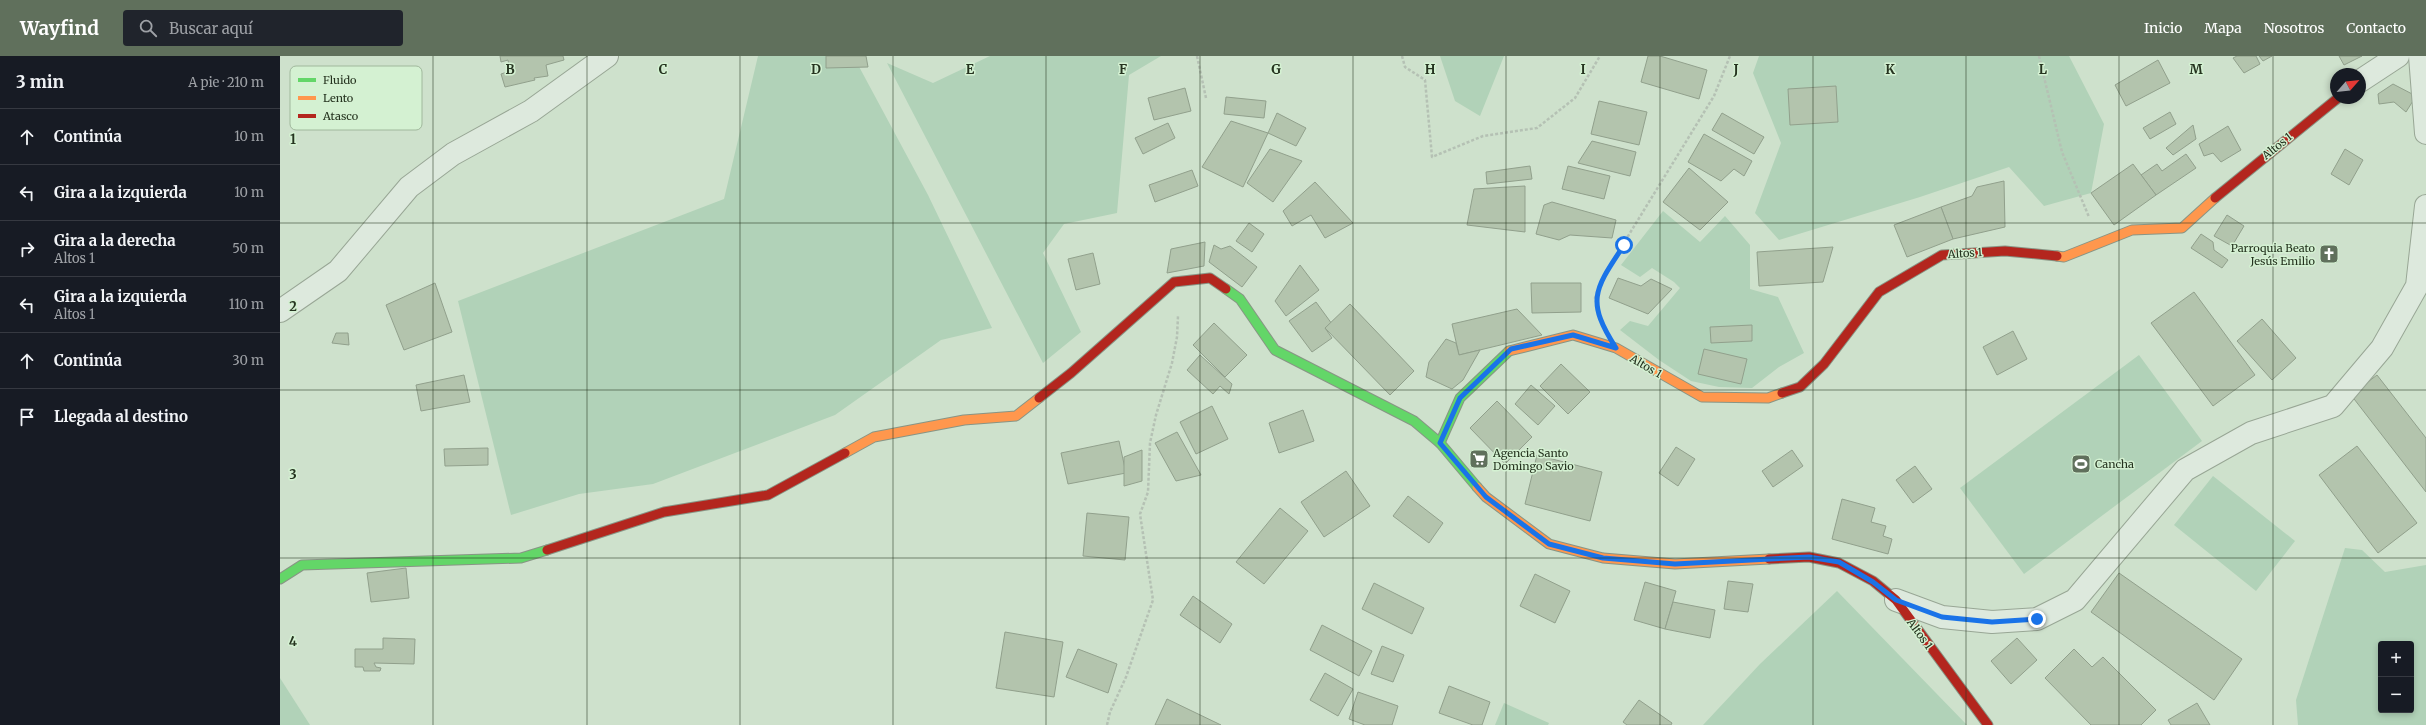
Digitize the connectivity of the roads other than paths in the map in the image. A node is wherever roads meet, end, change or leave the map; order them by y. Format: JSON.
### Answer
{"nodes":[{"id":1,"x":607,"y":56,"type":"edge"},
{"id":2,"x":2398,"y":56,"type":"edge"},
{"id":3,"x":2420,"y":56,"type":"edge"},
{"id":4,"x":2366,"y":77,"type":"edge"},
{"id":5,"x":2330,"y":104,"type":"edge"},
{"id":6,"x":2426,"y":133,"type":"edge"},
{"id":7,"x":2426,"y":206,"type":"edge"},
{"id":8,"x":280,"y":311,"type":"edge"},
{"id":9,"x":1440,"y":443,"type":"junction"},
{"id":10,"x":280,"y":579,"type":"edge"},
{"id":11,"x":1896,"y":600,"type":"junction"},
{"id":12,"x":1988,"y":725,"type":"edge"}],
"edges":[{"from":1,"to":8,"type":"street"},
{"from":2,"to":4,"type":"street"},
{"from":3,"to":6,"type":"street"},
{"from":5,"to":9,"type":"street","name":"Altos 1"},
{"from":7,"to":11,"type":"street"},
{"from":9,"to":10,"type":"street"},
{"from":9,"to":11,"type":"street","name":"Altos 1"},
{"from":11,"to":12,"type":"street","name":"Altos 1"}]}
